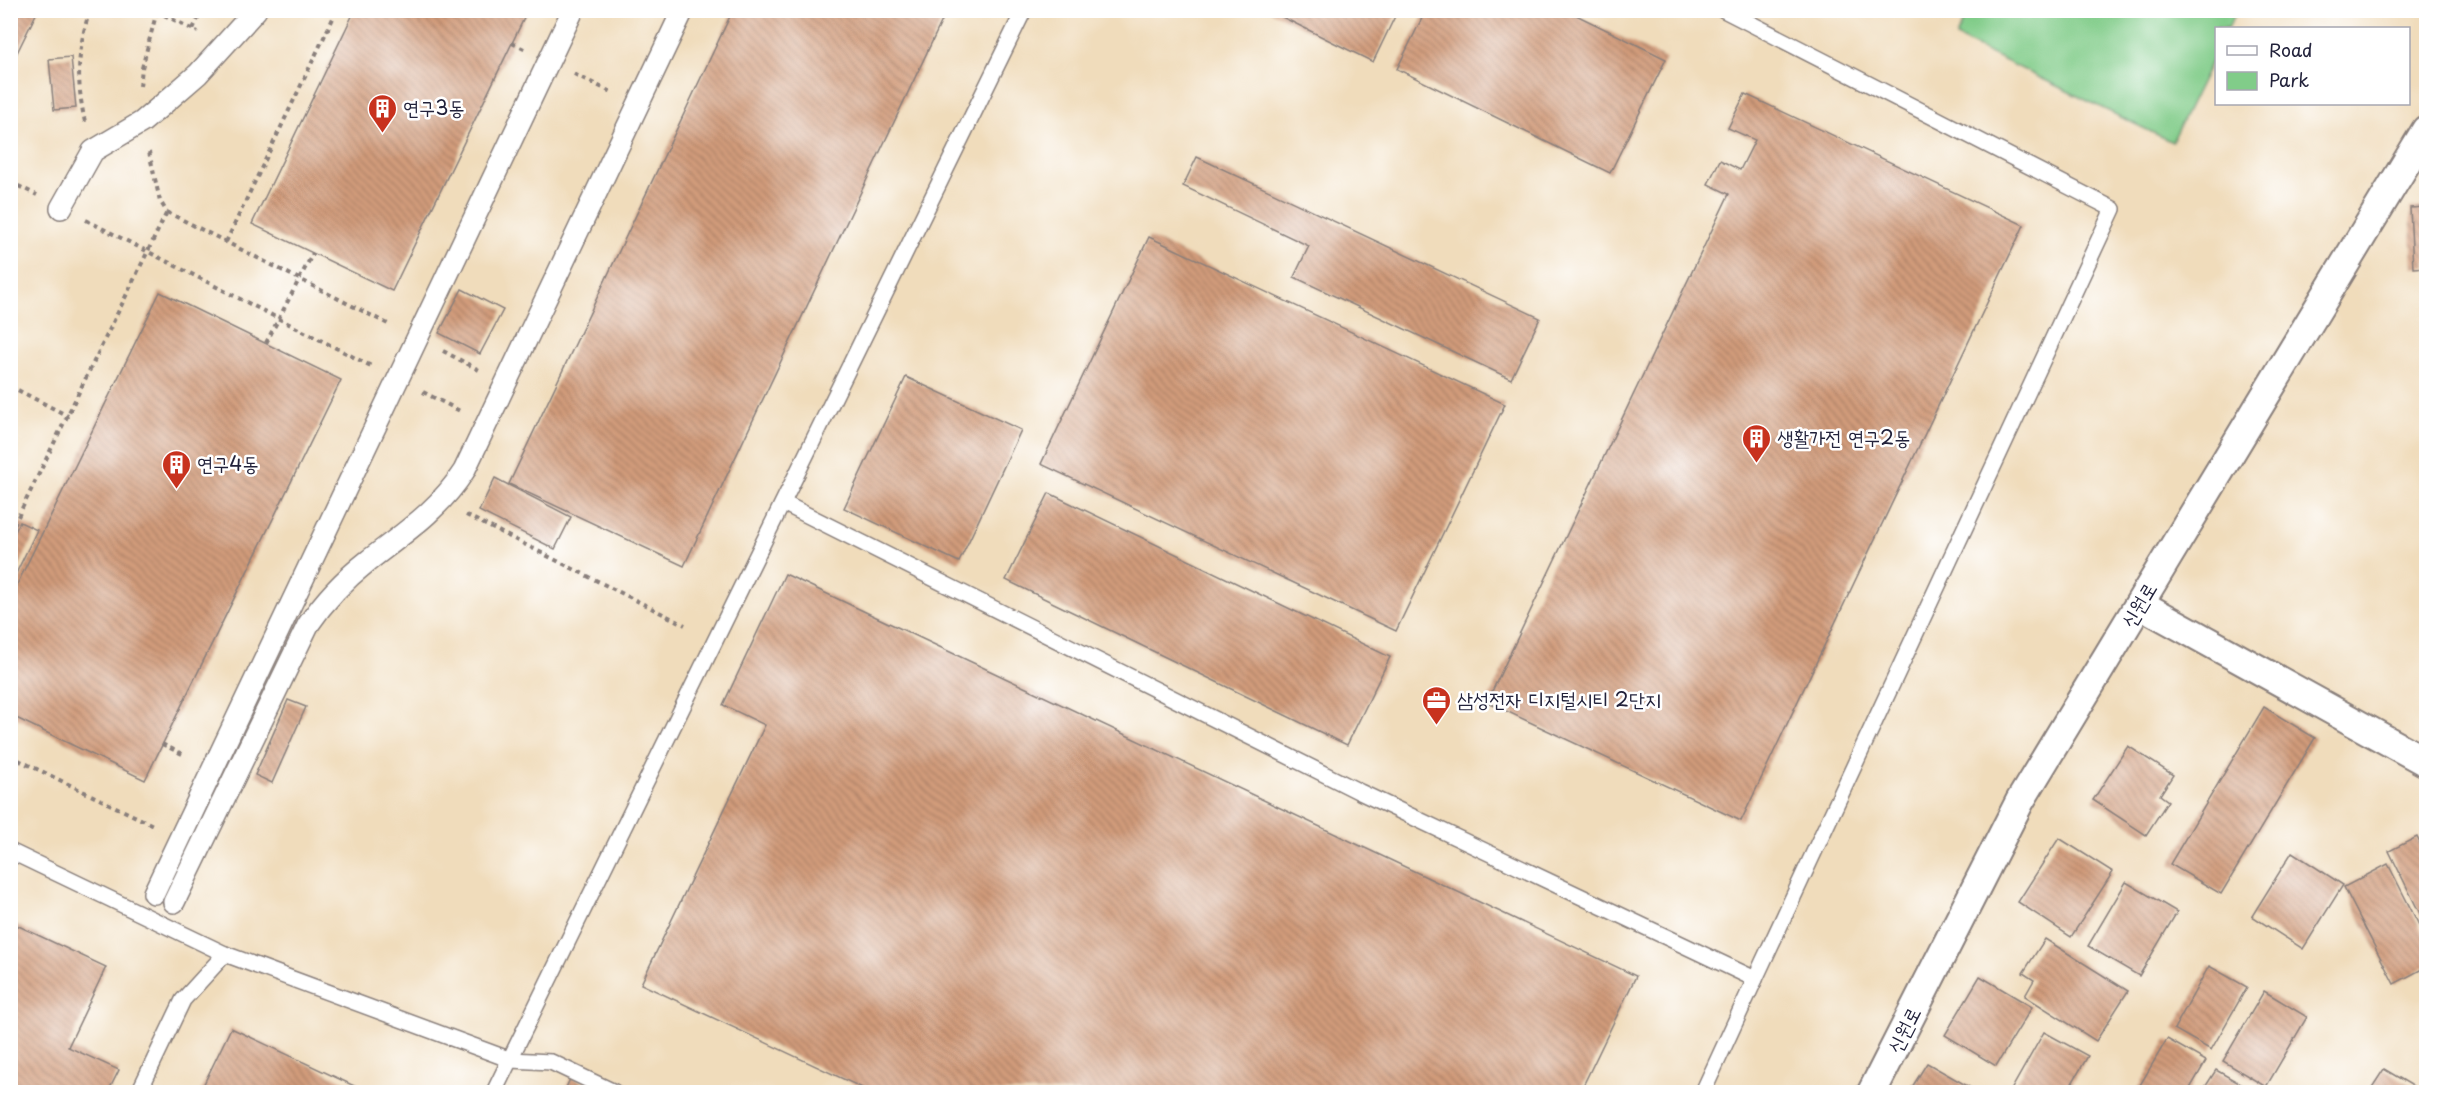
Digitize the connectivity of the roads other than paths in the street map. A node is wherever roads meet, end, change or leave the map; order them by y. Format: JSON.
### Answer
{"nodes":[{"id":1,"x":256,"y":10,"type":"edge"},
{"id":2,"x":573,"y":10,"type":"edge"},
{"id":3,"x":683,"y":10,"type":"edge"},
{"id":4,"x":1024,"y":10,"type":"edge"},
{"id":5,"x":1724,"y":10,"type":"edge"},
{"id":6,"x":2427,"y":130,"type":"edge"},
{"id":7,"x":62,"y":208,"type":"road end"},
{"id":8,"x":783,"y":503,"type":"junction"},
{"id":9,"x":2140,"y":604,"type":"junction"},
{"id":10,"x":2427,"y":762,"type":"edge"},
{"id":11,"x":10,"y":851,"type":"edge"},
{"id":12,"x":154,"y":893,"type":"dead end"},
{"id":13,"x":174,"y":902,"type":"dead end"},
{"id":14,"x":225,"y":954,"type":"junction"},
{"id":15,"x":1755,"y":979,"type":"junction"},
{"id":16,"x":511,"y":1060,"type":"junction"},
{"id":17,"x":139,"y":1092,"type":"edge"},
{"id":18,"x":494,"y":1092,"type":"edge"},
{"id":19,"x":614,"y":1092,"type":"edge"},
{"id":20,"x":1703,"y":1092,"type":"edge"},
{"id":21,"x":1872,"y":1092,"type":"edge"}],
"edges":[{"from":1,"to":7,"type":"street"},
{"from":2,"to":12,"type":"street"},
{"from":3,"to":13,"type":"street"},
{"from":4,"to":8,"type":"lane"},
{"from":5,"to":15,"type":"lane"},
{"from":6,"to":9,"type":"street","name":"신원로"},
{"from":8,"to":15,"type":"lane"},
{"from":8,"to":16,"type":"lane"},
{"from":9,"to":10,"type":"street"},
{"from":9,"to":21,"type":"street","name":"신원로"},
{"from":11,"to":14,"type":"lane"},
{"from":14,"to":16,"type":"lane"},
{"from":14,"to":17,"type":"lane"},
{"from":15,"to":20,"type":"lane"},
{"from":16,"to":18,"type":"lane"},
{"from":16,"to":19,"type":"lane"}]}
